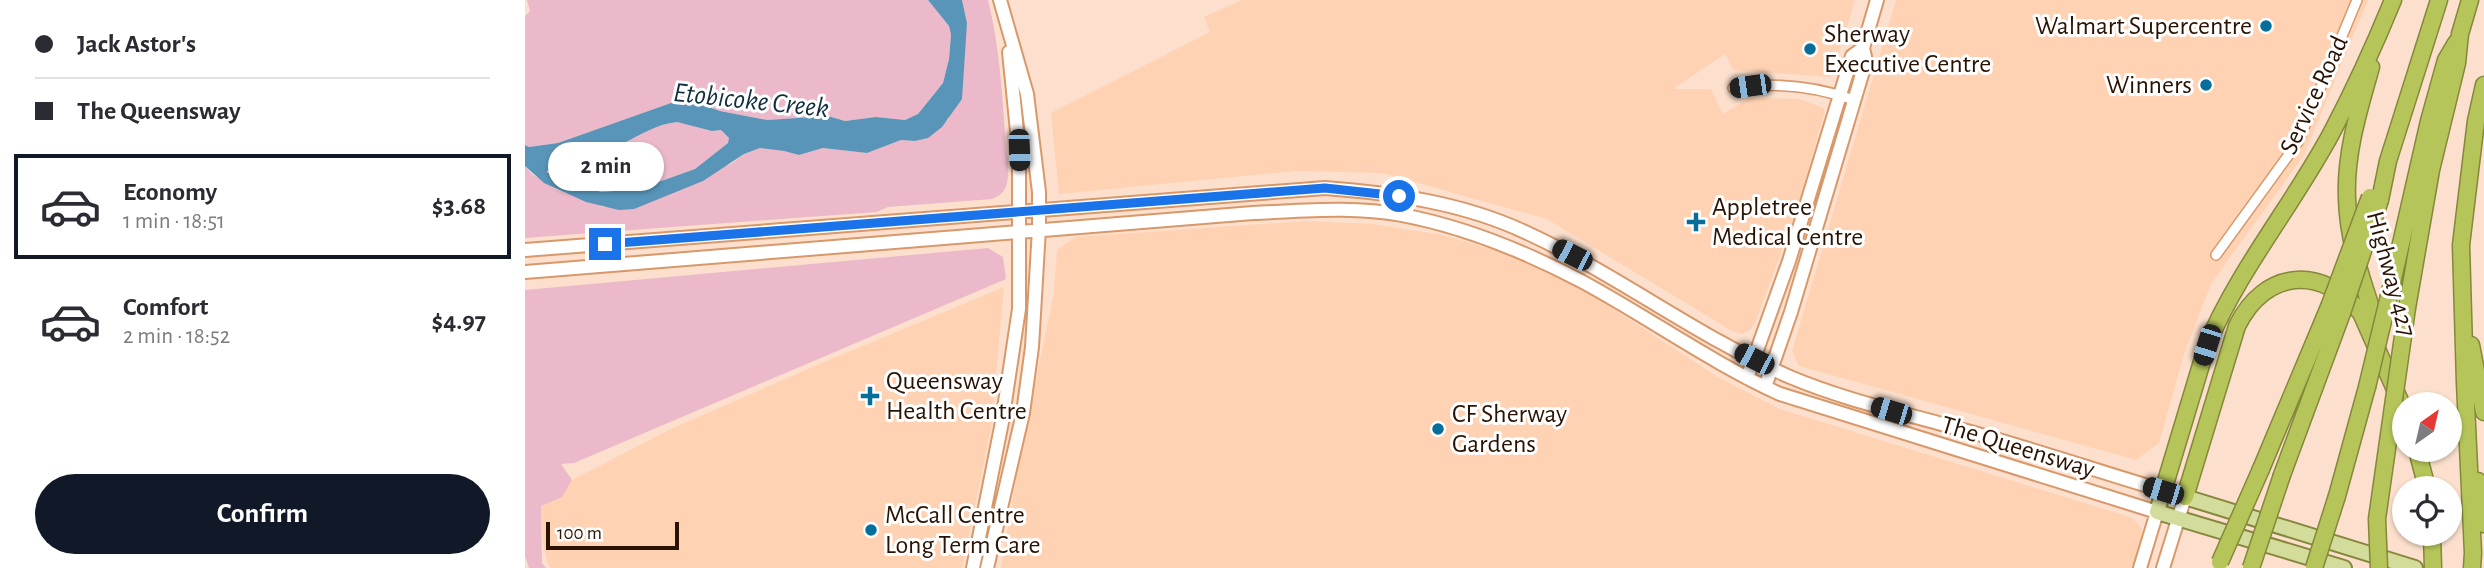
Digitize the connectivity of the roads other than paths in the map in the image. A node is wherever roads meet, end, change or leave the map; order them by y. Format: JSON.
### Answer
{"nodes":[{"id":1,"x":1000,"y":0,"type":"edge"},
{"id":2,"x":1877,"y":0,"type":"edge"},
{"id":3,"x":2357,"y":0,"type":"edge"},
{"id":4,"x":2393,"y":0,"type":"edge"},
{"id":5,"x":2439,"y":0,"type":"edge"},
{"id":6,"x":2470,"y":0,"type":"edge"},
{"id":7,"x":1005,"y":17,"type":"junction"},
{"id":8,"x":2381,"y":27,"type":"junction"},
{"id":9,"x":2460,"y":34,"type":"junction"},
{"id":10,"x":1863,"y":48,"type":"junction"},
{"id":11,"x":2484,"y":85,"type":"edge"},
{"id":12,"x":1733,"y":88,"type":"dead end"},
{"id":13,"x":1840,"y":95,"type":"junction"},
{"id":14,"x":1854,"y":100,"type":"junction"},
{"id":15,"x":1039,"y":209,"type":"junction"},
{"id":16,"x":1020,"y":210,"type":"junction"},
{"id":17,"x":1039,"y":229,"type":"junction"},
{"id":18,"x":1020,"y":231,"type":"junction"},
{"id":19,"x":525,"y":250,"type":"edge"},
{"id":20,"x":2216,"y":254,"type":"dead end"},
{"id":21,"x":525,"y":272,"type":"edge"},
{"id":22,"x":1616,"y":279,"type":"junction"},
{"id":23,"x":1584,"y":282,"type":"junction"},
{"id":24,"x":2461,"y":291,"type":"junction"},
{"id":25,"x":2335,"y":310,"type":"junction"},
{"id":26,"x":1754,"y":359,"type":"junction"},
{"id":27,"x":1773,"y":368,"type":"junction"},
{"id":28,"x":1747,"y":378,"type":"junction"},
{"id":29,"x":2465,"y":383,"type":"junction"},
{"id":30,"x":1765,"y":387,"type":"junction"},
{"id":31,"x":2397,"y":392,"type":"edge"},
{"id":32,"x":2399,"y":392,"type":"edge"},
{"id":33,"x":2484,"y":412,"type":"edge"},
{"id":34,"x":2163,"y":491,"type":"junction"},
{"id":35,"x":2185,"y":497,"type":"junction"},
{"id":36,"x":2157,"y":512,"type":"junction"},
{"id":37,"x":2178,"y":518,"type":"junction"},
{"id":38,"x":2484,"y":524,"type":"edge"},
{"id":39,"x":2432,"y":546,"type":"edge"},
{"id":40,"x":2218,"y":565,"type":"edge"},
{"id":41,"x":973,"y":568,"type":"edge"},
{"id":42,"x":988,"y":568,"type":"edge"},
{"id":43,"x":2140,"y":568,"type":"edge"},
{"id":44,"x":2162,"y":568,"type":"edge"},
{"id":45,"x":2251,"y":568,"type":"edge"},
{"id":46,"x":2314,"y":568,"type":"edge"},
{"id":47,"x":2344,"y":568,"type":"edge"},
{"id":48,"x":2379,"y":568,"type":"edge"},
{"id":49,"x":2415,"y":568,"type":"edge"},
{"id":50,"x":2433,"y":568,"type":"edge"},
{"id":51,"x":2472,"y":568,"type":"edge"}],
"edges":[{"from":1,"to":7,"type":"main road"},
{"from":2,"to":10,"type":"main road"},
{"from":3,"to":20,"type":"street","name":"Service Road"},
{"from":4,"to":8,"type":"highway"},
{"from":5,"to":25,"type":"highway","bridge":true},
{"from":6,"to":9,"type":"highway"},
{"from":7,"to":15,"type":"main road"},
{"from":7,"to":16,"type":"main road"},
{"from":8,"to":32,"type":"highway","name":"Highway 427"},
{"from":8,"to":34,"type":"highway"},
{"from":9,"to":46,"type":"highway","bridge":true},
{"from":9,"to":48,"type":"highway","bridge":true},
{"from":10,"to":13,"type":"main road"},
{"from":10,"to":14,"type":"main road"},
{"from":11,"to":24,"type":"highway"},
{"from":12,"to":13,"type":"street"},
{"from":13,"to":14,"type":"street"},
{"from":13,"to":26,"type":"main road"},
{"from":14,"to":27,"type":"main road"},
{"from":15,"to":16,"type":"main road","name":"The Queensway"},
{"from":15,"to":17,"type":"main road"},
{"from":15,"to":22,"type":"main road","name":"The Queensway"},
{"from":16,"to":18,"type":"main road"},
{"from":16,"to":19,"type":"main road","name":"The Queensway"},
{"from":17,"to":18,"type":"main road","name":"The Queensway"},
{"from":17,"to":23,"type":"main road","name":"The Queensway"},
{"from":17,"to":42,"type":"main road"},
{"from":18,"to":21,"type":"main road","name":"The Queensway"},
{"from":18,"to":41,"type":"main road"},
{"from":22,"to":23,"type":"main road"},
{"from":22,"to":26,"type":"main road","name":"The Queensway"},
{"from":23,"to":28,"type":"main road","name":"The Queensway"},
{"from":24,"to":29,"type":"highway"},
{"from":24,"to":33,"type":"highway"},
{"from":25,"to":40,"type":"highway","bridge":true},
{"from":25,"to":45,"type":"highway","bridge":true},
{"from":26,"to":27,"type":"main road","name":"The Queensway"},
{"from":26,"to":28,"type":"main road"},
{"from":27,"to":30,"type":"main road"},
{"from":27,"to":34,"type":"main road","name":"The Queensway"},
{"from":28,"to":30,"type":"main road","name":"The Queensway"},
{"from":29,"to":38,"type":"highway"},
{"from":29,"to":51,"type":"highway"},
{"from":30,"to":36,"type":"main road","name":"The Queensway"},
{"from":31,"to":35,"type":"highway"},
{"from":34,"to":35,"type":"main road","name":"The Queensway"},
{"from":34,"to":36,"type":"main road"},
{"from":35,"to":37,"type":"main road"},
{"from":35,"to":49,"type":"main road","name":"The Queensway"},
{"from":36,"to":37,"type":"main road","name":"The Queensway"},
{"from":36,"to":43,"type":"main road"},
{"from":37,"to":44,"type":"main road"},
{"from":37,"to":47,"type":"main road","name":"The Queensway"},
{"from":39,"to":50,"type":"highway"}]}
